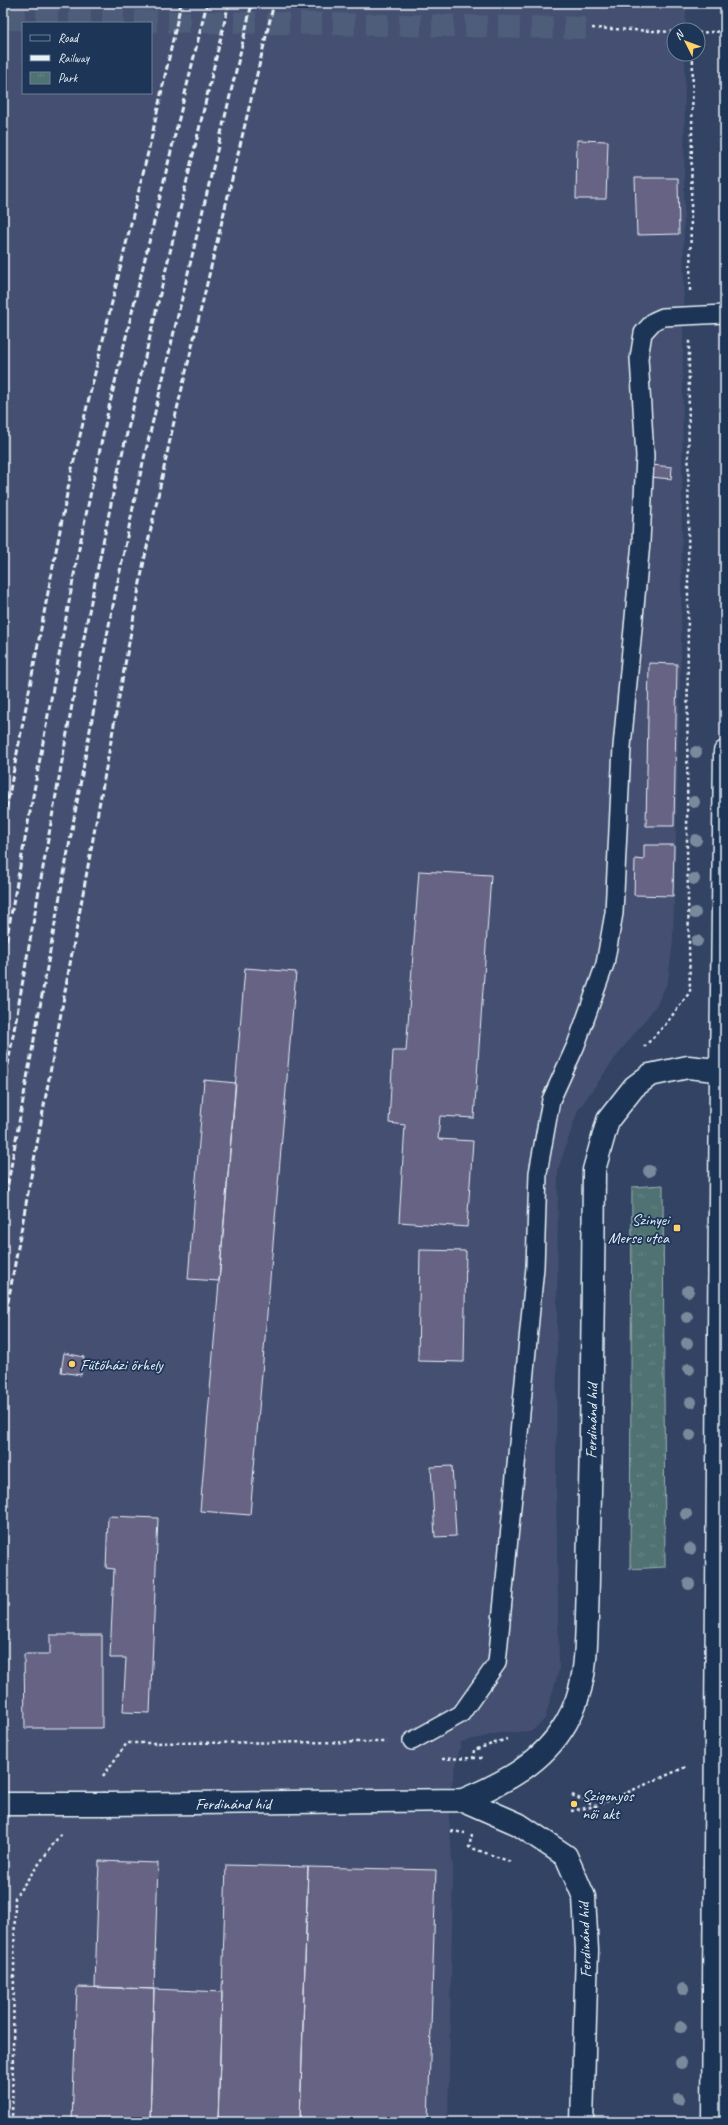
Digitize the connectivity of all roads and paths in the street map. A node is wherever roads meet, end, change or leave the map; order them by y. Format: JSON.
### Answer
{"nodes":[{"id":1,"x":592,"y":28,"type":"tunnel mouth"},
{"id":2,"x":725,"y":31,"type":"edge"},
{"id":3,"x":666,"y":32,"type":"edge"},
{"id":4,"x":706,"y":32,"type":"edge"},
{"id":5,"x":725,"y":314,"type":"edge"},
{"id":6,"x":725,"y":752,"type":"edge"},
{"id":7,"x":723,"y":1071,"type":"edge"},
{"id":8,"x":508,"y":1739,"type":"dead end"},
{"id":9,"x":412,"y":1742,"type":"joint"},
{"id":10,"x":715,"y":1752,"type":"junction"},
{"id":11,"x":442,"y":1759,"type":"dead end"},
{"id":12,"x":99,"y":1782,"type":"dead end"},
{"id":13,"x":572,"y":1795,"type":"dead end"},
{"id":14,"x":455,"y":1801,"type":"junction"},
{"id":15,"x":3,"y":1804,"type":"edge"},
{"id":16,"x":596,"y":1806,"type":"junction"},
{"id":17,"x":571,"y":1811,"type":"dead end"},
{"id":18,"x":66,"y":1827,"type":"dead end"},
{"id":19,"x":451,"y":1830,"type":"dead end"},
{"id":20,"x":472,"y":1834,"type":"junction"},
{"id":21,"x":480,"y":1836,"type":"dead end"},
{"id":22,"x":511,"y":1862,"type":"dead end"},
{"id":23,"x":12,"y":2122,"type":"edge"},
{"id":24,"x":582,"y":2122,"type":"edge"},
{"id":25,"x":713,"y":2122,"type":"edge"}],
"edges":[{"from":1,"to":3,"type":"path"},
{"from":2,"to":4,"type":"path"},
{"from":5,"to":9,"type":"lane"},
{"from":6,"to":7,"type":"street"},
{"from":7,"to":10,"type":"street"},
{"from":7,"to":14,"type":"street","name":"Ferdinánd híd"},
{"from":8,"to":11,"type":"path"},
{"from":9,"to":12,"type":"path"},
{"from":10,"to":16,"type":"path"},
{"from":10,"to":25,"type":"street"},
{"from":13,"to":16,"type":"path"},
{"from":14,"to":15,"type":"street","name":"Ferdinánd híd","bridge":true},
{"from":14,"to":24,"type":"street","name":"Ferdinánd híd"},
{"from":16,"to":17,"type":"path"},
{"from":18,"to":23,"type":"path"},
{"from":19,"to":20,"type":"path"},
{"from":20,"to":21,"type":"path"},
{"from":20,"to":22,"type":"path"}]}
